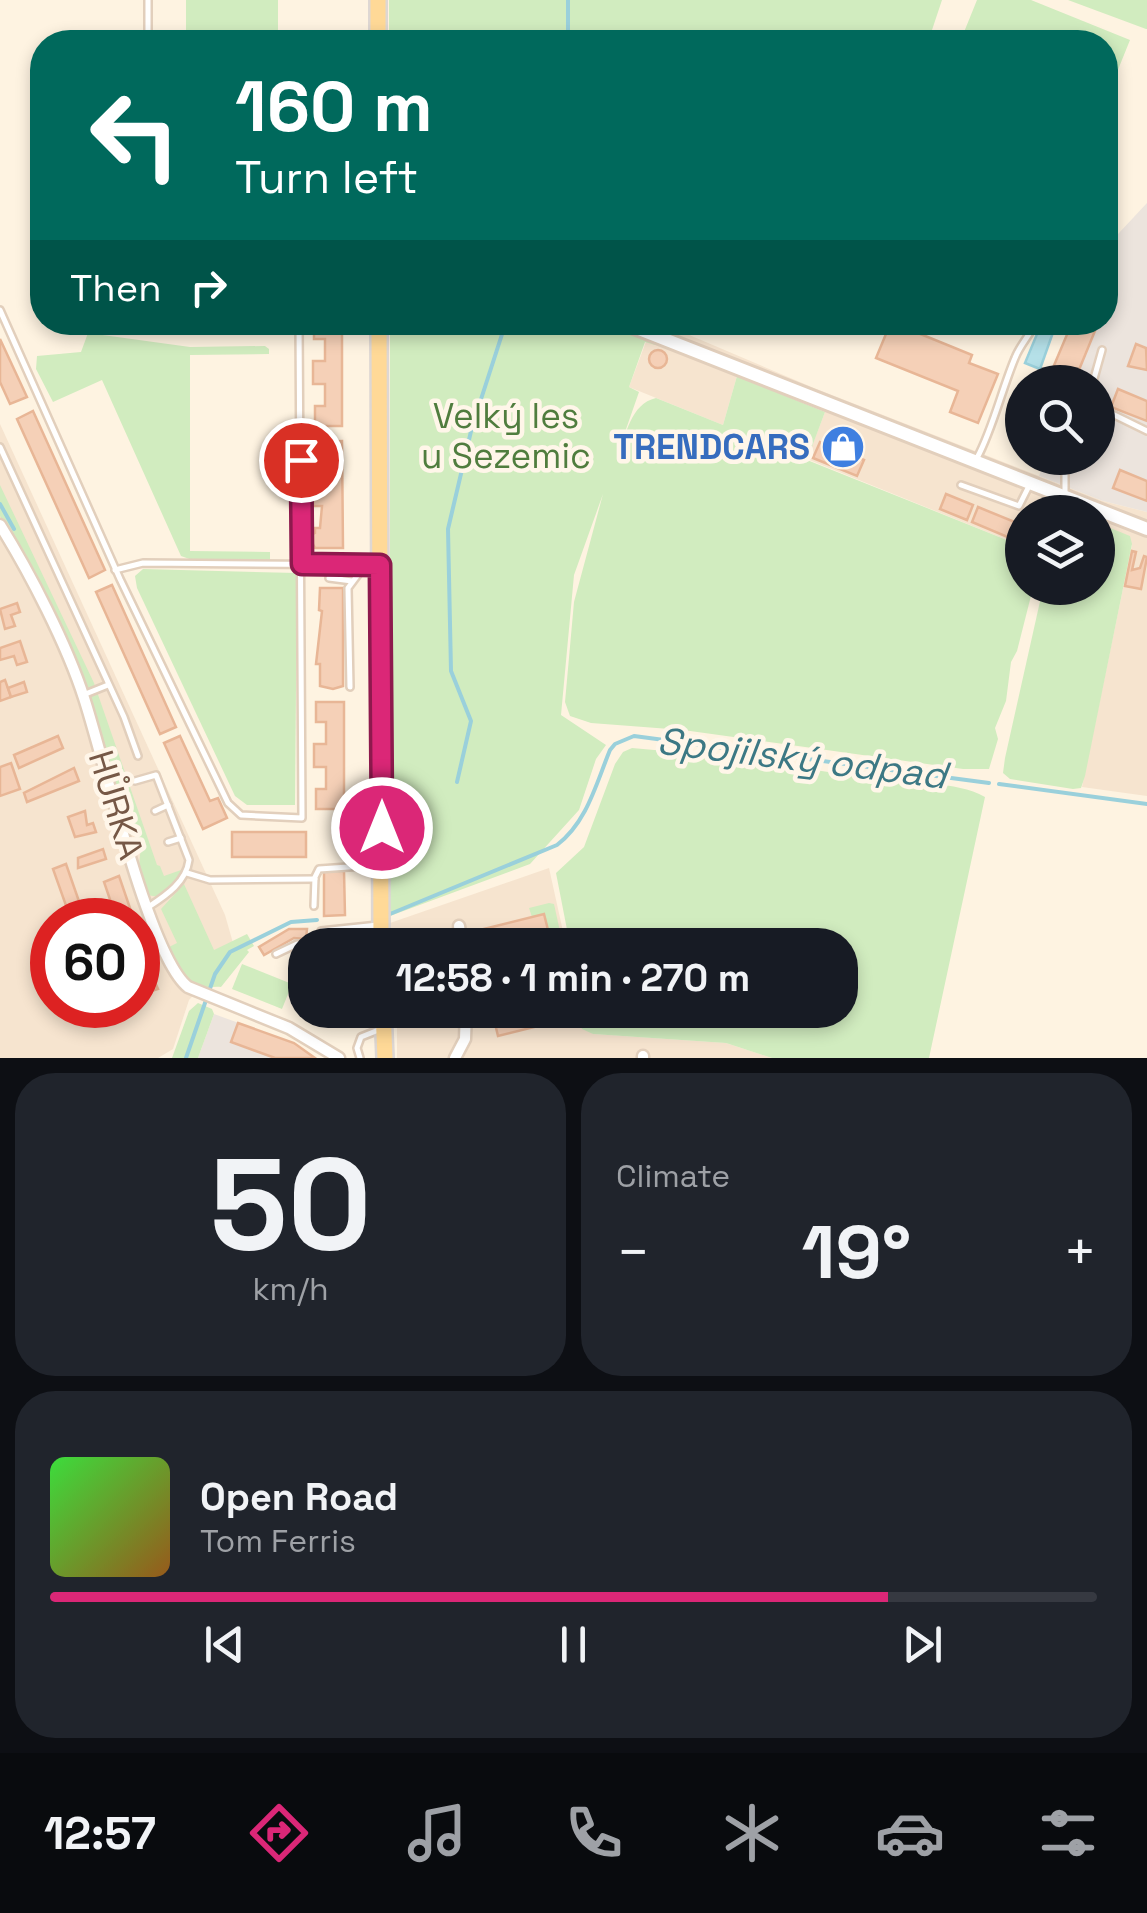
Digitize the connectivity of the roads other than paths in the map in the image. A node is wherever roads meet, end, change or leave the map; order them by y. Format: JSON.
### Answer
{"nodes":[{"id":1,"x":148,"y":0,"type":"edge"},
{"id":2,"x":378,"y":0,"type":"edge"},
{"id":3,"x":148,"y":30,"type":"edge"},
{"id":4,"x":378,"y":30,"type":"edge"},
{"id":5,"x":0,"y":310,"type":"edge"},
{"id":6,"x":299,"y":335,"type":"edge"},
{"id":7,"x":379,"y":335,"type":"edge"},
{"id":8,"x":654,"y":335,"type":"edge"},
{"id":9,"x":1028,"y":335,"type":"edge"},
{"id":10,"x":1102,"y":350,"type":"dead end"},
{"id":11,"x":1098,"y":365,"type":"edge"},
{"id":12,"x":1115,"y":415,"type":"edge"},
{"id":13,"x":1147,"y":431,"type":"edge"},
{"id":14,"x":0,"y":447,"type":"edge"},
{"id":15,"x":975,"y":461,"type":"junction"},
{"id":16,"x":1030,"y":483,"type":"junction"},
{"id":17,"x":961,"y":485,"type":"dead end"},
{"id":18,"x":1026,"y":495,"type":"edge"},
{"id":19,"x":1061,"y":495,"type":"edge"},
{"id":20,"x":1005,"y":502,"type":"edge"},
{"id":21,"x":1115,"y":516,"type":"edge"},
{"id":22,"x":0,"y":525,"type":"edge"},
{"id":23,"x":1147,"y":529,"type":"edge"},
{"id":24,"x":302,"y":564,"type":"junction"},
{"id":25,"x":362,"y":564,"type":"junction"},
{"id":26,"x":380,"y":565,"type":"junction"},
{"id":27,"x":116,"y":570,"type":"junction"},
{"id":28,"x":329,"y":578,"type":"dead end"},
{"id":29,"x":352,"y":581,"type":"junction"},
{"id":30,"x":109,"y":685,"type":"junction"},
{"id":31,"x":350,"y":687,"type":"dead end"},
{"id":32,"x":84,"y":695,"type":"junction"},
{"id":33,"x":138,"y":756,"type":"dead end"},
{"id":34,"x":135,"y":782,"type":"dead end"},
{"id":35,"x":168,"y":806,"type":"junction"},
{"id":36,"x":155,"y":811,"type":"dead end"},
{"id":37,"x":181,"y":838,"type":"junction"},
{"id":38,"x":168,"y":842,"type":"dead end"},
{"id":39,"x":381,"y":865,"type":"junction"},
{"id":40,"x":187,"y":873,"type":"junction"},
{"id":41,"x":315,"y":879,"type":"junction"},
{"id":42,"x":144,"y":898,"type":"edge"},
{"id":43,"x":160,"y":898,"type":"edge"},
{"id":44,"x":314,"y":906,"type":"dead end"},
{"id":45,"x":381,"y":925,"type":"joint"},
{"id":46,"x":351,"y":928,"type":"edge"},
{"id":47,"x":160,"y":945,"type":"edge"},
{"id":48,"x":288,"y":948,"type":"edge"},
{"id":49,"x":276,"y":954,"type":"dead end"},
{"id":50,"x":465,"y":1028,"type":"edge"},
{"id":51,"x":384,"y":1029,"type":"joint"},
{"id":52,"x":339,"y":1058,"type":"edge"},
{"id":53,"x":360,"y":1058,"type":"edge"},
{"id":54,"x":386,"y":1058,"type":"edge"},
{"id":55,"x":455,"y":1058,"type":"edge"}],
"edges":[{"from":1,"to":3,"type":"lane"},
{"from":2,"to":4,"type":"main road"},
{"from":5,"to":27,"type":"lane"},
{"from":6,"to":24,"type":"lane"},
{"from":7,"to":26,"type":"main road"},
{"from":8,"to":15,"type":"street"},
{"from":9,"to":15,"type":"lane"},
{"from":10,"to":11,"type":"lane"},
{"from":12,"to":13,"type":"lane"},
{"from":14,"to":30,"type":"lane"},
{"from":15,"to":16,"type":"street"},
{"from":16,"to":18,"type":"lane"},
{"from":16,"to":19,"type":"street"},
{"from":17,"to":20,"type":"lane"},
{"from":21,"to":23,"type":"street"},
{"from":22,"to":32,"type":"street","name":"HŮRKA"},
{"from":24,"to":25,"type":"lane"},
{"from":24,"to":27,"type":"lane"},
{"from":24,"to":27,"type":"lane"},
{"from":25,"to":26,"type":"lane"},
{"from":25,"to":29,"type":"lane"},
{"from":26,"to":39,"type":"main road"},
{"from":28,"to":29,"type":"lane"},
{"from":29,"to":31,"type":"lane"},
{"from":30,"to":32,"type":"lane"},
{"from":30,"to":33,"type":"lane"},
{"from":32,"to":42,"type":"street","name":"HŮRKA"},
{"from":34,"to":35,"type":"lane"},
{"from":35,"to":36,"type":"lane"},
{"from":35,"to":37,"type":"lane"},
{"from":37,"to":38,"type":"lane"},
{"from":37,"to":40,"type":"lane"},
{"from":39,"to":41,"type":"lane"},
{"from":39,"to":45,"type":"main road"},
{"from":40,"to":41,"type":"lane"},
{"from":40,"to":43,"type":"lane"},
{"from":41,"to":44,"type":"lane"},
{"from":45,"to":46,"type":"lane"},
{"from":47,"to":52,"type":"street","name":"HŮRKA"},
{"from":48,"to":49,"type":"lane"},
{"from":50,"to":55,"type":"street"},
{"from":51,"to":53,"type":"lane"},
{"from":51,"to":54,"type":"main road"}]}
